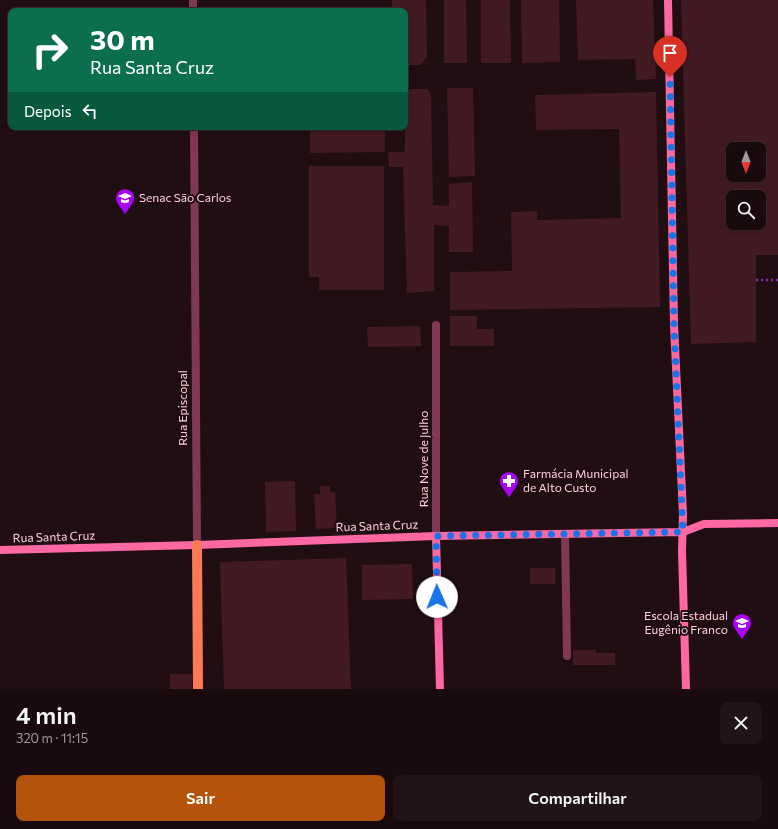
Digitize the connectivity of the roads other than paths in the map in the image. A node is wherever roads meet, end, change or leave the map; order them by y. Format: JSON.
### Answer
{"nodes":[{"id":1,"x":668,"y":0,"type":"edge"},
{"id":2,"x":194,"y":130,"type":"edge"},
{"id":3,"x":436,"y":325,"type":"dead end"},
{"id":4,"x":778,"y":523,"type":"edge"},
{"id":5,"x":683,"y":532,"type":"junction"},
{"id":6,"x":565,"y":534,"type":"junction"},
{"id":7,"x":436,"y":536,"type":"junction"},
{"id":8,"x":197,"y":545,"type":"junction"},
{"id":9,"x":0,"y":550,"type":"edge"},
{"id":10,"x":567,"y":656,"type":"dead end"},
{"id":11,"x":198,"y":689,"type":"edge"},
{"id":12,"x":440,"y":689,"type":"edge"},
{"id":13,"x":686,"y":689,"type":"edge"}],
"edges":[{"from":1,"to":5,"type":"main road"},
{"from":2,"to":8,"type":"street","name":"Rua Episcopal"},
{"from":3,"to":7,"type":"street","name":"Rua Nove de Julho"},
{"from":4,"to":5,"type":"main road","name":"Rua Santa Cruz"},
{"from":5,"to":6,"type":"main road","name":"Rua Santa Cruz"},
{"from":5,"to":13,"type":"main road"},
{"from":6,"to":7,"type":"main road","name":"Rua Santa Cruz"},
{"from":6,"to":10,"type":"street"},
{"from":7,"to":8,"type":"main road","name":"Rua Santa Cruz"},
{"from":7,"to":12,"type":"main road","name":"Rua Nove de Julho"},
{"from":8,"to":9,"type":"main road","name":"Rua Santa Cruz"},
{"from":8,"to":11,"type":"main road","name":"Rua Episcopal"}]}
